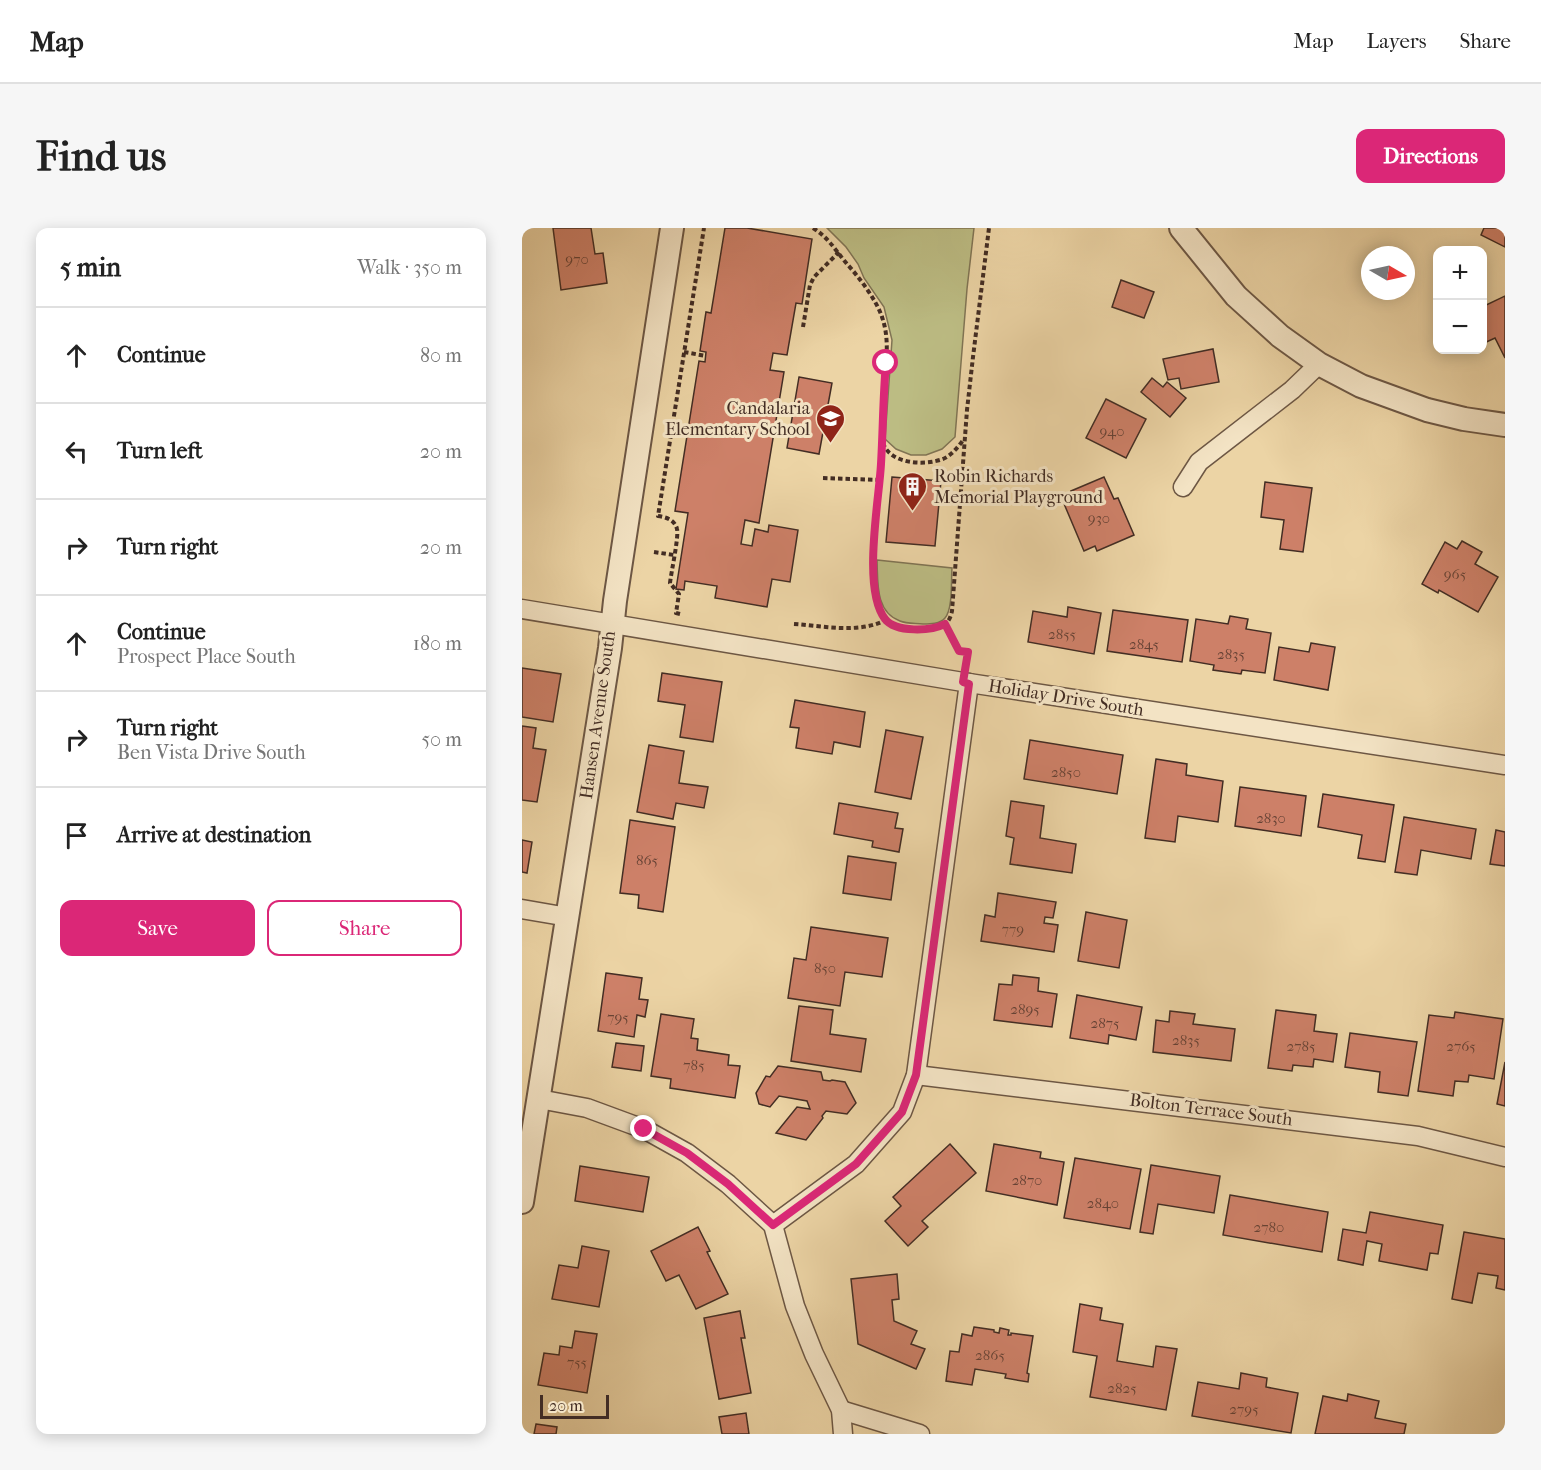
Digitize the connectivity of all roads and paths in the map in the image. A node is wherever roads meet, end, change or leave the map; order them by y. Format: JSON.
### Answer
{"nodes":[{"id":1,"x":672,"y":228,"type":"edge"},
{"id":2,"x":704,"y":228,"type":"edge"},
{"id":3,"x":813,"y":228,"type":"edge"},
{"id":4,"x":990,"y":228,"type":"edge"},
{"id":5,"x":1181,"y":228,"type":"edge"},
{"id":6,"x":839,"y":252,"type":"junction"},
{"id":7,"x":803,"y":327,"type":"dead end"},
{"id":8,"x":684,"y":352,"type":"junction"},
{"id":9,"x":706,"y":356,"type":"dead end"},
{"id":10,"x":1319,"y":364,"type":"junction"},
{"id":11,"x":1505,"y":425,"type":"edge"},
{"id":12,"x":965,"y":438,"type":"junction"},
{"id":13,"x":882,"y":440,"type":"junction"},
{"id":14,"x":823,"y":478,"type":"dead end"},
{"id":15,"x":880,"y":480,"type":"junction"},
{"id":16,"x":1183,"y":487,"type":"dead end"},
{"id":17,"x":654,"y":552,"type":"dead end"},
{"id":18,"x":674,"y":555,"type":"junction"},
{"id":19,"x":522,"y":609,"type":"edge"},
{"id":20,"x":688,"y":615,"type":"dead end"},
{"id":21,"x":886,"y":620,"type":"junction"},
{"id":22,"x":612,"y":623,"type":"junction"},
{"id":23,"x":794,"y":624,"type":"dead end"},
{"id":24,"x":945,"y":624,"type":"junction"},
{"id":25,"x":966,"y":683,"type":"junction"},
{"id":26,"x":1505,"y":765,"type":"edge"},
{"id":27,"x":522,"y":909,"type":"edge"},
{"id":28,"x":568,"y":917,"type":"junction"},
{"id":29,"x":916,"y":1075,"type":"junction"},
{"id":30,"x":539,"y":1099,"type":"junction"},
{"id":31,"x":1505,"y":1157,"type":"edge"},
{"id":32,"x":522,"y":1203,"type":"edge"},
{"id":33,"x":773,"y":1225,"type":"junction"},
{"id":34,"x":841,"y":1410,"type":"junction"},
{"id":35,"x":843,"y":1434,"type":"edge"},
{"id":36,"x":920,"y":1434,"type":"edge"}],
"edges":[{"from":1,"to":22,"type":"street","name":"Hansen Avenue South"},
{"from":2,"to":8,"type":"path"},
{"from":3,"to":6,"type":"path"},
{"from":4,"to":12,"type":"path"},
{"from":5,"to":10,"type":"street"},
{"from":6,"to":7,"type":"path"},
{"from":6,"to":13,"type":"path"},
{"from":8,"to":9,"type":"path"},
{"from":8,"to":18,"type":"path"},
{"from":10,"to":11,"type":"street"},
{"from":10,"to":16,"type":"street"},
{"from":12,"to":13,"type":"path"},
{"from":12,"to":24,"type":"path"},
{"from":13,"to":15,"type":"path"},
{"from":14,"to":15,"type":"path"},
{"from":15,"to":21,"type":"path"},
{"from":17,"to":18,"type":"path"},
{"from":18,"to":20,"type":"path"},
{"from":19,"to":22,"type":"street","name":"Holiday Drive South"},
{"from":21,"to":23,"type":"path"},
{"from":21,"to":24,"type":"path"},
{"from":22,"to":25,"type":"street","name":"Holiday Drive South"},
{"from":22,"to":28,"type":"street","name":"Hansen Avenue South"},
{"from":24,"to":25,"type":"path"},
{"from":25,"to":26,"type":"street","name":"Holiday Drive South"},
{"from":25,"to":29,"type":"street"},
{"from":27,"to":28,"type":"street"},
{"from":28,"to":30,"type":"street","name":"Hansen Avenue South"},
{"from":29,"to":31,"type":"street","name":"Bolton Terrace South"},
{"from":29,"to":33,"type":"street"},
{"from":30,"to":32,"type":"street","name":"Hansen Avenue South"},
{"from":30,"to":33,"type":"street"},
{"from":33,"to":34,"type":"street"},
{"from":34,"to":35,"type":"street"},
{"from":34,"to":36,"type":"street"}]}
